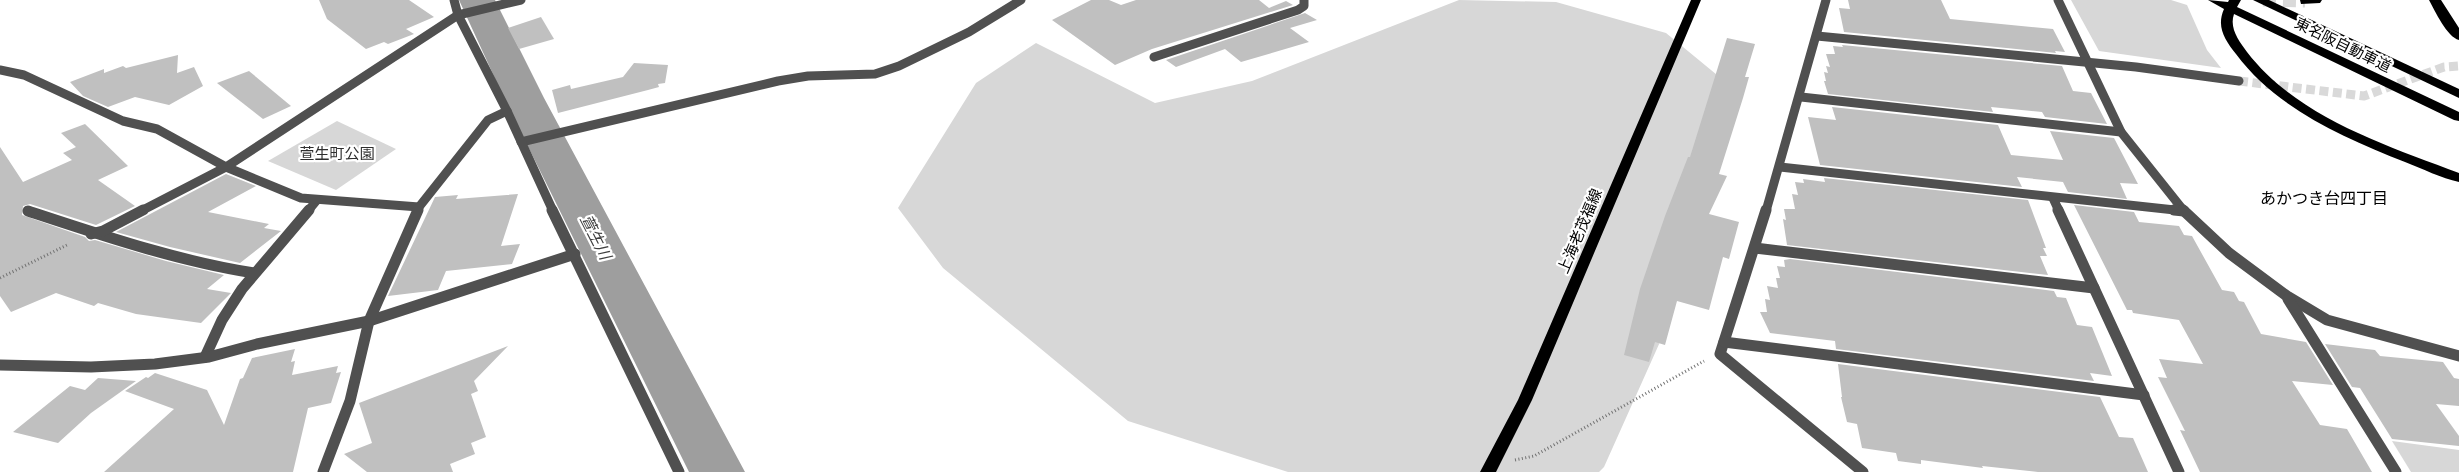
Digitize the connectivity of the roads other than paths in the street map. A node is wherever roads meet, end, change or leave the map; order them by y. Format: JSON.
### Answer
{"nodes":[{"id":1,"x":454,"y":0,"type":"edge"},
{"id":2,"x":521,"y":0,"type":"edge"},
{"id":3,"x":1021,"y":0,"type":"edge"},
{"id":4,"x":1304,"y":0,"type":"edge"},
{"id":5,"x":1696,"y":0,"type":"edge"},
{"id":6,"x":1826,"y":0,"type":"edge"},
{"id":7,"x":2058,"y":0,"type":"edge"},
{"id":8,"x":2214,"y":0,"type":"edge"},
{"id":9,"x":2235,"y":0,"type":"edge"},
{"id":10,"x":2259,"y":0,"type":"edge"},
{"id":11,"x":2434,"y":0,"type":"edge"},
{"id":12,"x":458,"y":15,"type":"junction"},
{"id":13,"x":1817,"y":36,"type":"junction"},
{"id":14,"x":2459,"y":36,"type":"edge"},
{"id":15,"x":1154,"y":57,"type":"dead end"},
{"id":16,"x":2089,"y":62,"type":"junction"},
{"id":17,"x":0,"y":70,"type":"edge"},
{"id":18,"x":2239,"y":81,"type":"tunnel mouth"},
{"id":19,"x":2459,"y":94,"type":"edge"},
{"id":20,"x":1801,"y":97,"type":"junction"},
{"id":21,"x":507,"y":112,"type":"junction"},
{"id":22,"x":2459,"y":117,"type":"edge"},
{"id":23,"x":2121,"y":132,"type":"junction"},
{"id":24,"x":521,"y":142,"type":"junction"},
{"id":25,"x":226,"y":167,"type":"junction"},
{"id":26,"x":1780,"y":167,"type":"junction"},
{"id":27,"x":2459,"y":178,"type":"edge"},
{"id":28,"x":2053,"y":198,"type":"junction"},
{"id":29,"x":316,"y":200,"type":"junction"},
{"id":30,"x":419,"y":207,"type":"junction"},
{"id":31,"x":2184,"y":210,"type":"junction"},
{"id":32,"x":28,"y":211,"type":"dead end"},
{"id":33,"x":93,"y":234,"type":"junction"},
{"id":34,"x":1755,"y":248,"type":"junction"},
{"id":35,"x":576,"y":254,"type":"junction"},
{"id":36,"x":254,"y":273,"type":"junction"},
{"id":37,"x":2094,"y":288,"type":"junction"},
{"id":38,"x":2287,"y":296,"type":"junction"},
{"id":39,"x":369,"y":321,"type":"junction"},
{"id":40,"x":1724,"y":342,"type":"junction"},
{"id":41,"x":2459,"y":356,"type":"edge"},
{"id":42,"x":205,"y":357,"type":"junction"},
{"id":43,"x":0,"y":365,"type":"edge"},
{"id":44,"x":2144,"y":396,"type":"junction"},
{"id":45,"x":1490,"y":469,"type":"edge"},
{"id":46,"x":323,"y":472,"type":"edge"},
{"id":47,"x":679,"y":472,"type":"edge"},
{"id":48,"x":1863,"y":472,"type":"edge"},
{"id":49,"x":2179,"y":472,"type":"edge"},
{"id":50,"x":2396,"y":472,"type":"edge"}],
"edges":[{"from":1,"to":12,"type":"street"},
{"from":2,"to":12,"type":"street"},
{"from":3,"to":24,"type":"street"},
{"from":4,"to":15,"type":"street"},
{"from":5,"to":45,"type":"main road","name":"上海老茂福線"},
{"from":6,"to":13,"type":"street"},
{"from":7,"to":16,"type":"street"},
{"from":8,"to":22,"type":"highway","name":"東名阪自動車道"},
{"from":9,"to":27,"type":"highway"},
{"from":10,"to":19,"type":"highway","name":"東名阪自動車道"},
{"from":11,"to":14,"type":"highway"},
{"from":12,"to":21,"type":"street"},
{"from":12,"to":25,"type":"street"},
{"from":13,"to":16,"type":"street"},
{"from":13,"to":20,"type":"street"},
{"from":16,"to":18,"type":"street"},
{"from":16,"to":23,"type":"street"},
{"from":17,"to":25,"type":"street"},
{"from":20,"to":23,"type":"street"},
{"from":20,"to":26,"type":"street"},
{"from":21,"to":24,"type":"street"},
{"from":21,"to":30,"type":"street"},
{"from":23,"to":31,"type":"street"},
{"from":24,"to":35,"type":"street"},
{"from":25,"to":29,"type":"street"},
{"from":25,"to":33,"type":"street"},
{"from":26,"to":28,"type":"street"},
{"from":26,"to":34,"type":"street"},
{"from":28,"to":31,"type":"street"},
{"from":28,"to":37,"type":"street"},
{"from":29,"to":30,"type":"street"},
{"from":29,"to":36,"type":"street"},
{"from":30,"to":39,"type":"street"},
{"from":31,"to":38,"type":"street"},
{"from":32,"to":33,"type":"street"},
{"from":33,"to":36,"type":"street"},
{"from":34,"to":37,"type":"street"},
{"from":34,"to":40,"type":"street"},
{"from":35,"to":39,"type":"street"},
{"from":35,"to":47,"type":"street"},
{"from":36,"to":42,"type":"street"},
{"from":37,"to":44,"type":"street"},
{"from":38,"to":41,"type":"street"},
{"from":38,"to":50,"type":"street"},
{"from":39,"to":42,"type":"street"},
{"from":39,"to":46,"type":"street"},
{"from":40,"to":44,"type":"street"},
{"from":40,"to":48,"type":"street"},
{"from":42,"to":43,"type":"street"},
{"from":44,"to":49,"type":"street"}]}
